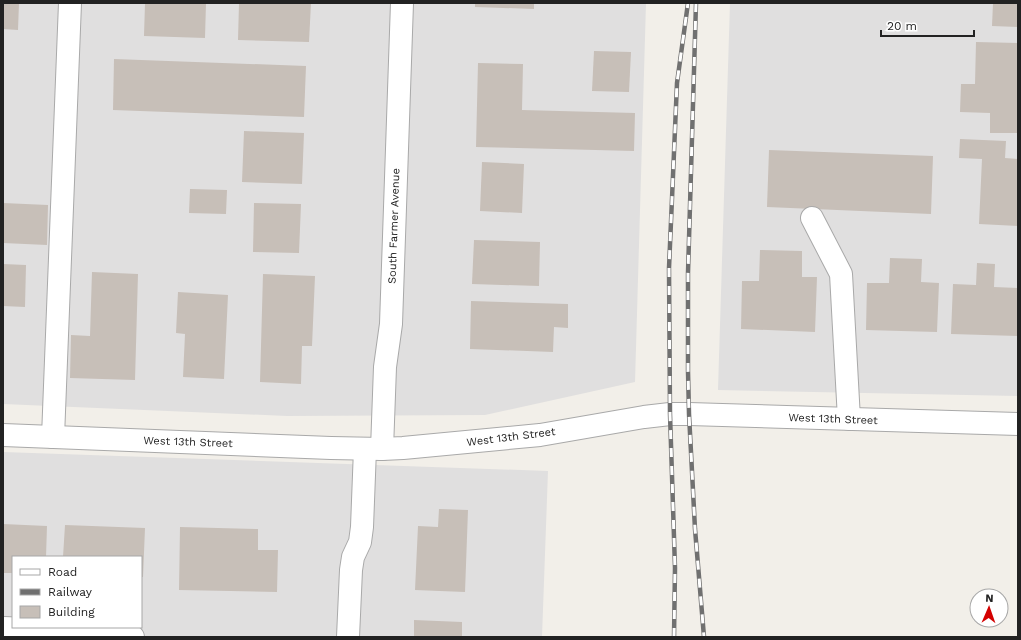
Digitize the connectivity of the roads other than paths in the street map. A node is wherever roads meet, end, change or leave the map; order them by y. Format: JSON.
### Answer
{"nodes":[{"id":1,"x":70,"y":3,"type":"edge"},
{"id":2,"x":402,"y":3,"type":"edge"},
{"id":3,"x":812,"y":218,"type":"dead end"},
{"id":4,"x":849,"y":419,"type":"junction"},
{"id":5,"x":1018,"y":424,"type":"edge"},
{"id":6,"x":3,"y":435,"type":"edge"},
{"id":7,"x":52,"y":436,"type":"junction"},
{"id":8,"x":374,"y":449,"type":"junction"},
{"id":9,"x":3,"y":628,"type":"edge"},
{"id":10,"x":133,"y":637,"type":"edge"},
{"id":11,"x":348,"y":637,"type":"edge"}],
"edges":[{"from":1,"to":7,"type":"street"},
{"from":2,"to":8,"type":"street","name":"South Farmer Avenue"},
{"from":3,"to":4,"type":"street"},
{"from":4,"to":5,"type":"street","name":"West 13th Street"},
{"from":4,"to":8,"type":"street","name":"West 13th Street"},
{"from":6,"to":7,"type":"street","name":"West 13th Street"},
{"from":7,"to":8,"type":"street","name":"West 13th Street"},
{"from":8,"to":11,"type":"street","name":"South Farmer Avenue"},
{"from":9,"to":10,"type":"street"}]}
